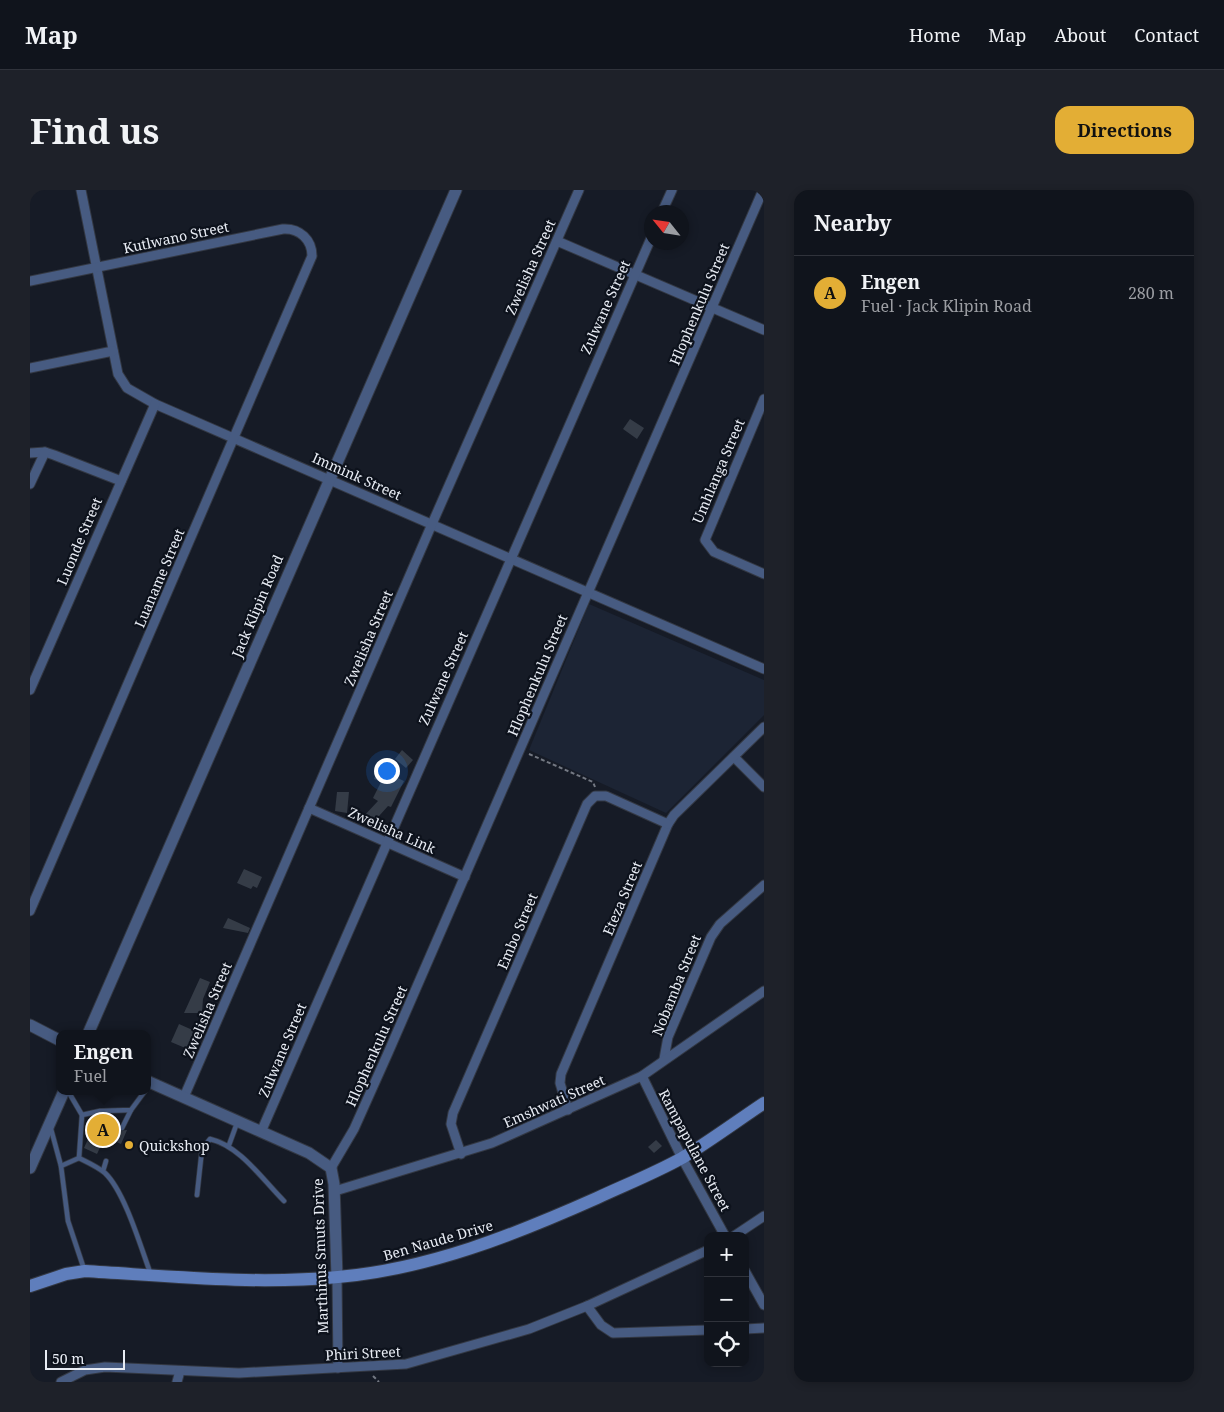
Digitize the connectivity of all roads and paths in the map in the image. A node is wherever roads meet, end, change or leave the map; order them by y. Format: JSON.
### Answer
{"nodes":[{"id":1,"x":81,"y":190,"type":"edge"},
{"id":2,"x":456,"y":190,"type":"edge"},
{"id":3,"x":579,"y":190,"type":"edge"},
{"id":4,"x":672,"y":190,"type":"edge"},
{"id":5,"x":763,"y":190,"type":"edge"},
{"id":6,"x":665,"y":205,"type":"edge"},
{"id":7,"x":557,"y":240,"type":"junction"},
{"id":8,"x":646,"y":250,"type":"edge"},
{"id":9,"x":312,"y":256,"type":"joint"},
{"id":10,"x":97,"y":268,"type":"junction"},
{"id":11,"x":635,"y":274,"type":"junction"},
{"id":12,"x":30,"y":281,"type":"edge"},
{"id":13,"x":712,"y":308,"type":"junction"},
{"id":14,"x":764,"y":330,"type":"edge"},
{"id":15,"x":113,"y":351,"type":"junction"},
{"id":16,"x":30,"y":368,"type":"edge"},
{"id":17,"x":764,"y":399,"type":"edge"},
{"id":18,"x":155,"y":404,"type":"junction"},
{"id":19,"x":234,"y":437,"type":"junction"},
{"id":20,"x":44,"y":452,"type":"junction"},
{"id":21,"x":30,"y":453,"type":"edge"},
{"id":22,"x":328,"y":479,"type":"junction"},
{"id":23,"x":121,"y":481,"type":"junction"},
{"id":24,"x":30,"y":484,"type":"edge"},
{"id":25,"x":432,"y":524,"type":"junction"},
{"id":26,"x":511,"y":558,"type":"junction"},
{"id":27,"x":764,"y":574,"type":"edge"},
{"id":28,"x":588,"y":592,"type":"junction"},
{"id":29,"x":764,"y":669,"type":"edge"},
{"id":30,"x":30,"y":690,"type":"edge"},
{"id":31,"x":764,"y":727,"type":"edge"},
{"id":32,"x":520,"y":750,"type":"junction"},
{"id":33,"x":734,"y":757,"type":"junction"},
{"id":34,"x":764,"y":787,"type":"edge"},
{"id":35,"x":598,"y":795,"type":"junction"},
{"id":36,"x":309,"y":808,"type":"junction"},
{"id":37,"x":668,"y":824,"type":"junction"},
{"id":38,"x":386,"y":842,"type":"junction"},
{"id":39,"x":465,"y":877,"type":"junction"},
{"id":40,"x":764,"y":885,"type":"edge"},
{"id":41,"x":30,"y":910,"type":"edge"},
{"id":42,"x":764,"y":992,"type":"edge"},
{"id":43,"x":30,"y":1025,"type":"edge"},
{"id":44,"x":90,"y":1030,"type":"edge"},
{"id":45,"x":56,"y":1038,"type":"edge"},
{"id":46,"x":664,"y":1059,"type":"junction"},
{"id":47,"x":642,"y":1076,"type":"junction"},
{"id":48,"x":151,"y":1087,"type":"edge"},
{"id":49,"x":62,"y":1095,"type":"edge"},
{"id":50,"x":70,"y":1095,"type":"edge"},
{"id":51,"x":141,"y":1095,"type":"edge"},
{"id":52,"x":184,"y":1097,"type":"junction"},
{"id":53,"x":764,"y":1103,"type":"edge"},
{"id":54,"x":131,"y":1110,"type":"junction"},
{"id":55,"x":568,"y":1110,"type":"junction"},
{"id":56,"x":82,"y":1115,"type":"junction"},
{"id":57,"x":238,"y":1121,"type":"junction"},
{"id":58,"x":50,"y":1125,"type":"junction"},
{"id":59,"x":122,"y":1128,"type":"dead end"},
{"id":60,"x":261,"y":1132,"type":"junction"},
{"id":61,"x":229,"y":1145,"type":"junction"},
{"id":62,"x":461,"y":1154,"type":"junction"},
{"id":63,"x":79,"y":1158,"type":"junction"},
{"id":64,"x":682,"y":1158,"type":"junction"},
{"id":65,"x":106,"y":1161,"type":"dead end"},
{"id":66,"x":61,"y":1166,"type":"junction"},
{"id":67,"x":30,"y":1168,"type":"edge"},
{"id":68,"x":331,"y":1168,"type":"junction"},
{"id":69,"x":104,"y":1171,"type":"junction"},
{"id":70,"x":335,"y":1191,"type":"junction"},
{"id":71,"x":197,"y":1195,"type":"dead end"},
{"id":72,"x":284,"y":1201,"type":"dead end"},
{"id":73,"x":764,"y":1216,"type":"edge"},
{"id":74,"x":723,"y":1232,"type":"edge"},
{"id":75,"x":740,"y":1232,"type":"edge"},
{"id":76,"x":704,"y":1252,"type":"edge"},
{"id":77,"x":85,"y":1271,"type":"junction"},
{"id":78,"x":151,"y":1275,"type":"junction"},
{"id":79,"x":337,"y":1277,"type":"junction"},
{"id":80,"x":748,"y":1277,"type":"edge"},
{"id":81,"x":30,"y":1286,"type":"edge"},
{"id":82,"x":764,"y":1305,"type":"edge"},
{"id":83,"x":587,"y":1306,"type":"junction"},
{"id":84,"x":764,"y":1328,"type":"edge"},
{"id":85,"x":749,"y":1329,"type":"edge"},
{"id":86,"x":704,"y":1330,"type":"edge"},
{"id":87,"x":338,"y":1368,"type":"junction"},
{"id":88,"x":180,"y":1371,"type":"junction"},
{"id":89,"x":267,"y":1372,"type":"junction"},
{"id":90,"x":61,"y":1382,"type":"edge"},
{"id":91,"x":177,"y":1382,"type":"edge"},
{"id":92,"x":266,"y":1382,"type":"edge"}],
"edges":[{"from":1,"to":10,"type":"street","name":"Immink Street"},
{"from":2,"to":22,"type":"street","name":"Jack Klipin Road"},
{"from":3,"to":7,"type":"street","name":"Zwelisha Street"},
{"from":4,"to":6,"type":"street"},
{"from":5,"to":13,"type":"street","name":"Hlophenkulu Street"},
{"from":7,"to":11,"type":"street"},
{"from":7,"to":25,"type":"street","name":"Zwelisha Street"},
{"from":8,"to":11,"type":"street","name":"Zulwane Street"},
{"from":9,"to":10,"type":"street","name":"Kutlwano Street"},
{"from":9,"to":19,"type":"street","name":"Luaname Street"},
{"from":10,"to":12,"type":"street","name":"Kutlwano Street"},
{"from":10,"to":15,"type":"street","name":"Immink Street"},
{"from":11,"to":13,"type":"street"},
{"from":11,"to":26,"type":"street","name":"Zulwane Street"},
{"from":13,"to":14,"type":"street"},
{"from":13,"to":28,"type":"street","name":"Hlophenkulu Street"},
{"from":15,"to":16,"type":"street"},
{"from":15,"to":18,"type":"street","name":"Immink Street"},
{"from":17,"to":27,"type":"street","name":"Umhlanga Street"},
{"from":18,"to":19,"type":"street","name":"Immink Street"},
{"from":18,"to":23,"type":"street","name":"Luonde Street"},
{"from":19,"to":22,"type":"street","name":"Immink Street"},
{"from":19,"to":41,"type":"street","name":"Luaname Street"},
{"from":20,"to":21,"type":"street"},
{"from":20,"to":23,"type":"street"},
{"from":20,"to":24,"type":"street"},
{"from":22,"to":25,"type":"street","name":"Immink Street"},
{"from":22,"to":44,"type":"street","name":"Jack Klipin Road"},
{"from":23,"to":30,"type":"street","name":"Luonde Street"},
{"from":25,"to":26,"type":"street","name":"Immink Street"},
{"from":25,"to":36,"type":"street","name":"Zwelisha Street"},
{"from":26,"to":28,"type":"street","name":"Immink Street"},
{"from":26,"to":38,"type":"street","name":"Zulwane Street"},
{"from":28,"to":29,"type":"street","name":"Immink Street"},
{"from":28,"to":32,"type":"street","name":"Hlophenkulu Street"},
{"from":31,"to":33,"type":"street","name":"Eteza Street"},
{"from":32,"to":35,"type":"path"},
{"from":32,"to":39,"type":"street","name":"Hlophenkulu Street"},
{"from":33,"to":34,"type":"street"},
{"from":33,"to":37,"type":"street","name":"Eteza Street"},
{"from":35,"to":37,"type":"street"},
{"from":35,"to":62,"type":"street","name":"Embo Street"},
{"from":36,"to":38,"type":"street","name":"Zwelisha Link"},
{"from":36,"to":52,"type":"street","name":"Zwelisha Street"},
{"from":37,"to":55,"type":"street","name":"Eteza Street"},
{"from":38,"to":39,"type":"street","name":"Zwelisha Link"},
{"from":38,"to":60,"type":"street","name":"Zulwane Street"},
{"from":39,"to":68,"type":"street","name":"Hlophenkulu Street"},
{"from":40,"to":46,"type":"street","name":"Nobamba Street"},
{"from":42,"to":46,"type":"street","name":"Emshwati Street"},
{"from":43,"to":45,"type":"street"},
{"from":46,"to":47,"type":"street","name":"Emshwati Street"},
{"from":47,"to":55,"type":"street","name":"Emshwati Street"},
{"from":47,"to":64,"type":"street","name":"Rampapulane Street"},
{"from":48,"to":52,"type":"street","name":"Marthinus Smuts Drive"},
{"from":49,"to":58,"type":"street"},
{"from":50,"to":56,"type":"lane"},
{"from":51,"to":54,"type":"lane"},
{"from":52,"to":57,"type":"street","name":"Marthinus Smuts Drive"},
{"from":53,"to":64,"type":"main road","name":"Ben Naude Drive"},
{"from":54,"to":56,"type":"lane"},
{"from":54,"to":59,"type":"lane"},
{"from":55,"to":62,"type":"street","name":"Emshwati Street"},
{"from":56,"to":63,"type":"lane"},
{"from":57,"to":60,"type":"street","name":"Marthinus Smuts Drive"},
{"from":57,"to":61,"type":"lane"},
{"from":58,"to":66,"type":"lane"},
{"from":58,"to":67,"type":"street"},
{"from":60,"to":68,"type":"street","name":"Marthinus Smuts Drive"},
{"from":61,"to":71,"type":"lane"},
{"from":61,"to":72,"type":"lane"},
{"from":62,"to":70,"type":"street","name":"Emshwati Street"},
{"from":63,"to":66,"type":"lane"},
{"from":63,"to":69,"type":"lane"},
{"from":64,"to":74,"type":"street","name":"Rampapulane Street"},
{"from":64,"to":79,"type":"main road","name":"Ben Naude Drive"},
{"from":65,"to":69,"type":"lane"},
{"from":66,"to":77,"type":"lane"},
{"from":68,"to":70,"type":"street","name":"Marthinus Smuts Drive"},
{"from":69,"to":78,"type":"lane"},
{"from":70,"to":79,"type":"street","name":"Marthinus Smuts Drive"},
{"from":73,"to":75,"type":"street"},
{"from":76,"to":83,"type":"street","name":"Phiri Street"},
{"from":77,"to":78,"type":"main road","name":"Ben Naude Drive"},
{"from":77,"to":81,"type":"main road","name":"Ben Naude Drive"},
{"from":78,"to":79,"type":"main road","name":"Ben Naude Drive"},
{"from":79,"to":87,"type":"street","name":"Marthinus Smuts Drive"},
{"from":80,"to":82,"type":"street"},
{"from":83,"to":86,"type":"street"},
{"from":83,"to":87,"type":"street","name":"Phiri Street"},
{"from":84,"to":85,"type":"street"},
{"from":87,"to":89,"type":"street","name":"Phiri Street"},
{"from":88,"to":89,"type":"street","name":"Phiri Street"},
{"from":88,"to":90,"type":"street","name":"Phiri Street"},
{"from":88,"to":91,"type":"street"},
{"from":89,"to":92,"type":"street"}]}
